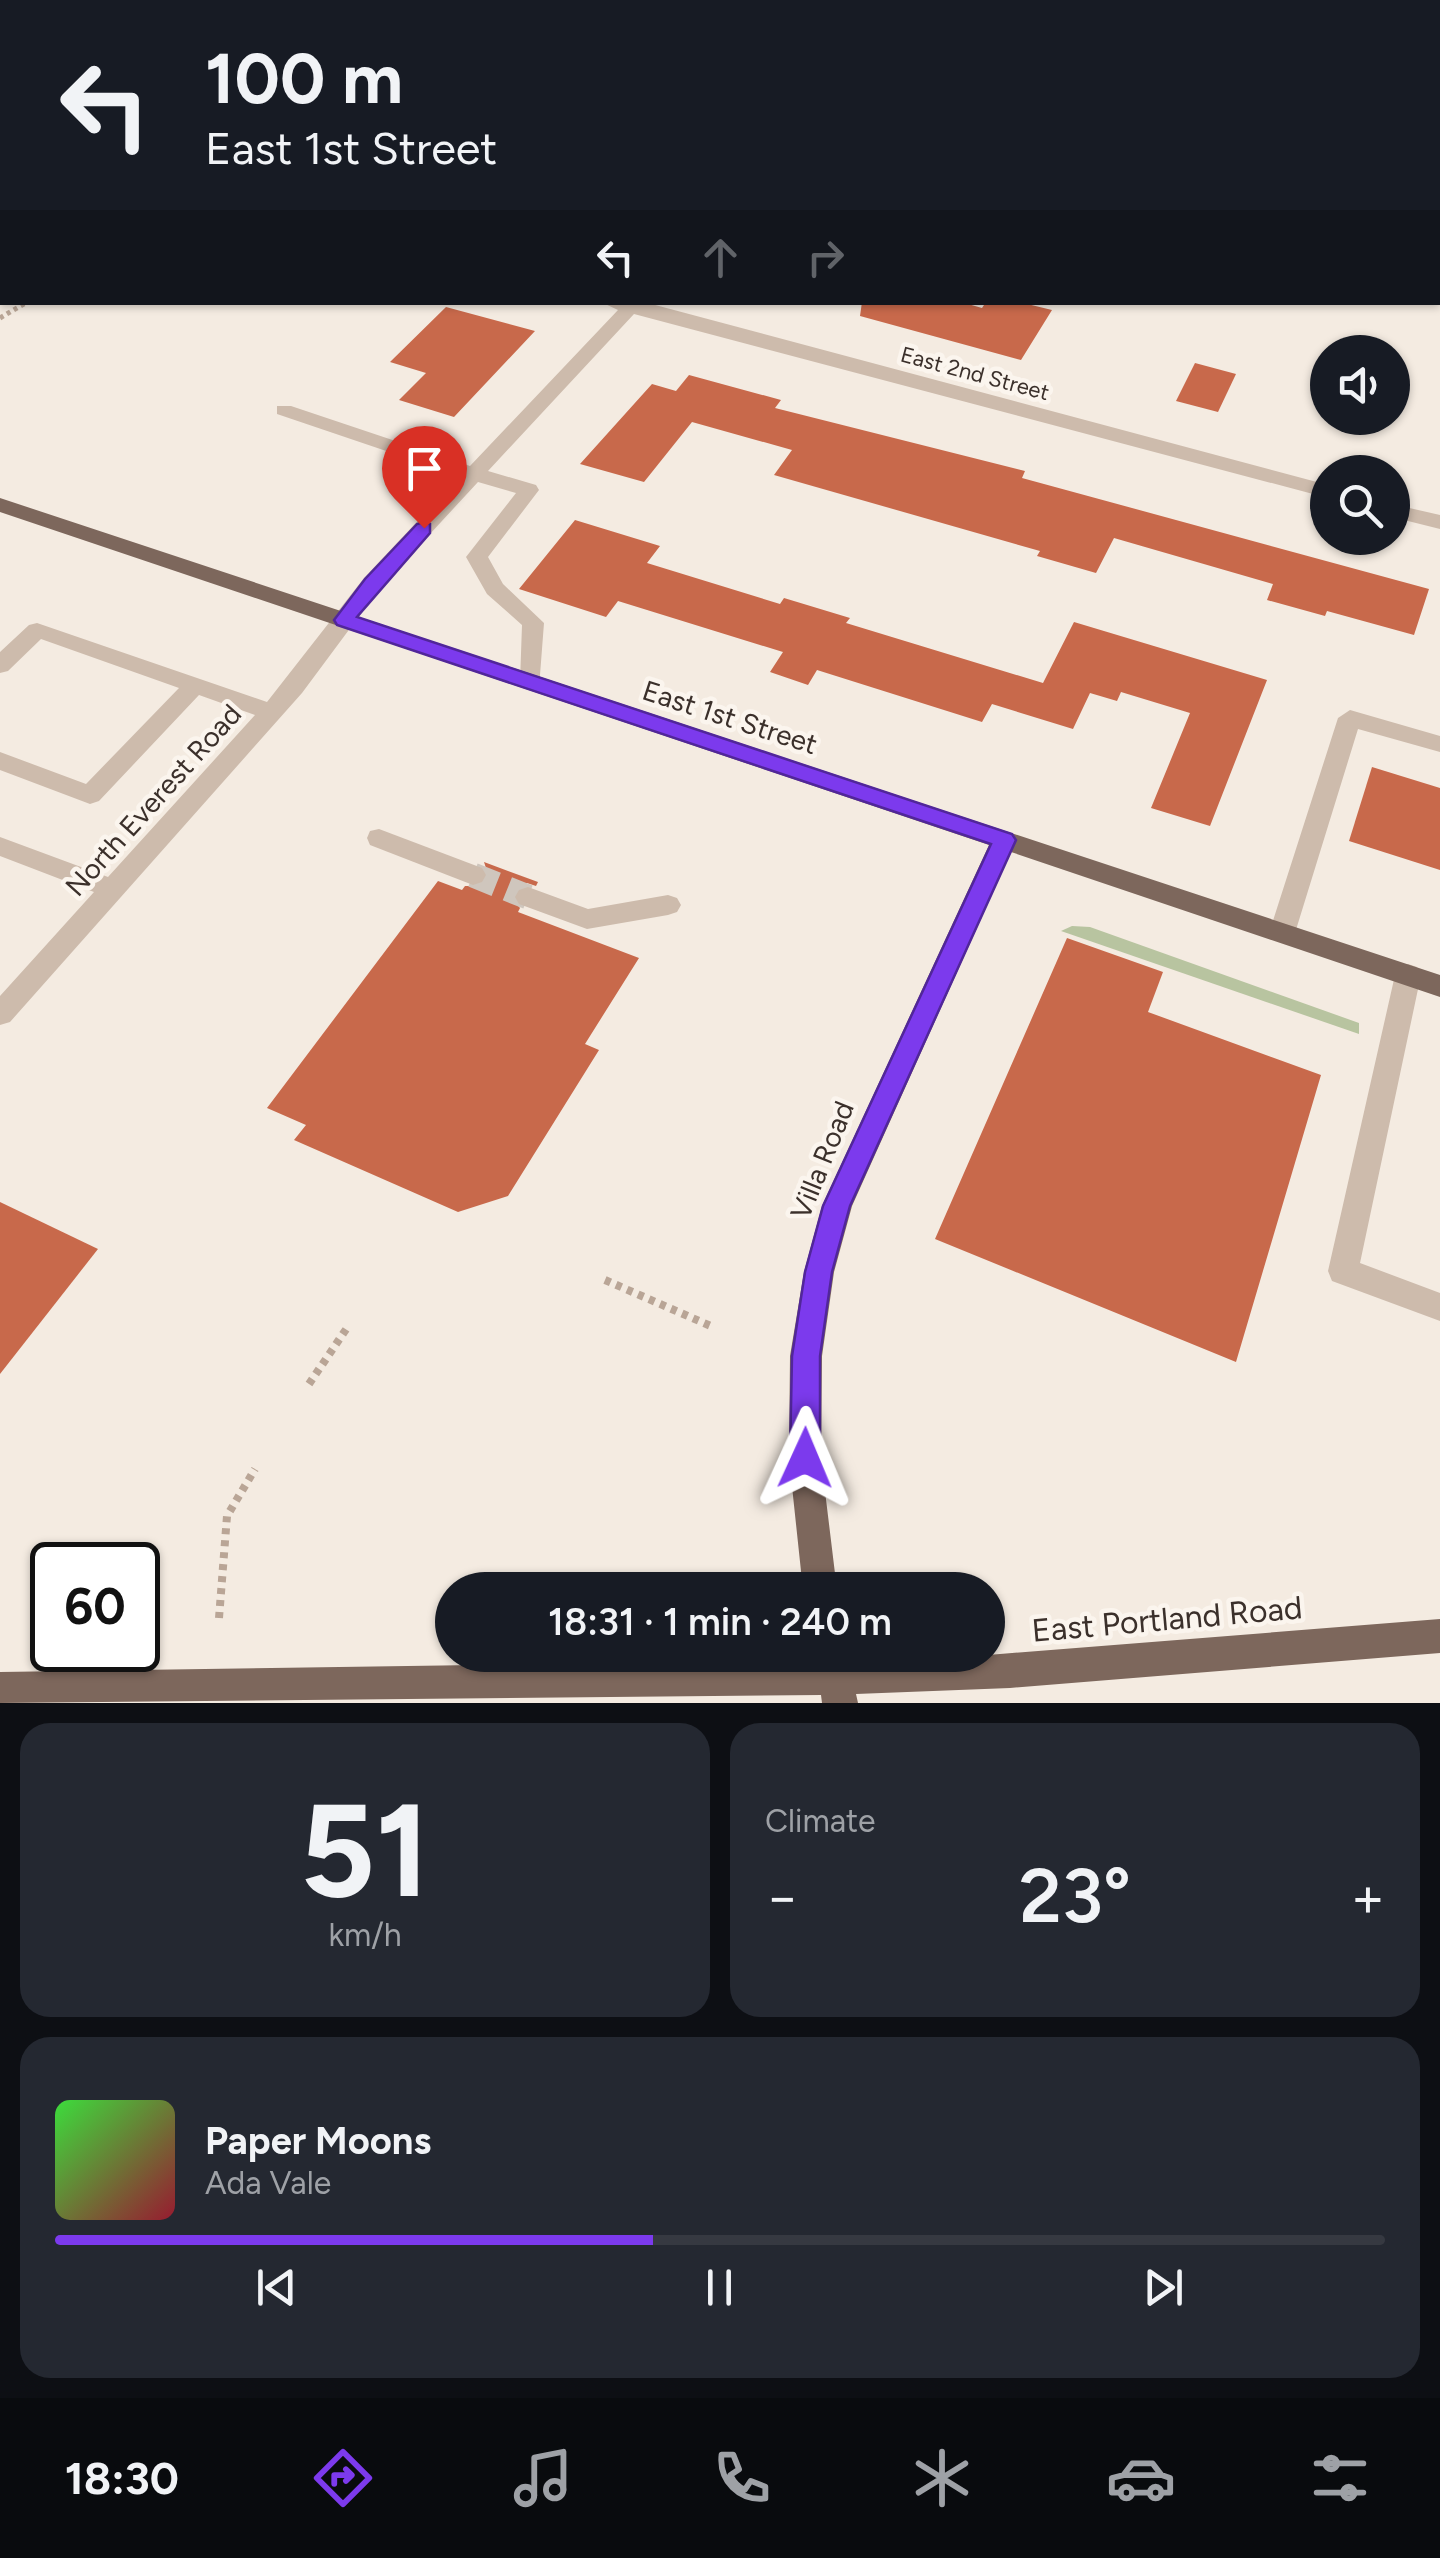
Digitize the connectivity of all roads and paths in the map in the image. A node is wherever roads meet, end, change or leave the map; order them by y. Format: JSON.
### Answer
{"nodes":[{"id":1,"x":22,"y":305,"type":"edge"},
{"id":2,"x":624,"y":305,"type":"edge"},
{"id":3,"x":629,"y":305,"type":"edge"},
{"id":4,"x":0,"y":318,"type":"edge"},
{"id":5,"x":284,"y":410,"type":"dead end"},
{"id":6,"x":475,"y":474,"type":"junction"},
{"id":7,"x":1310,"y":487,"type":"edge"},
{"id":8,"x":0,"y":505,"type":"edge"},
{"id":9,"x":1410,"y":514,"type":"edge"},
{"id":10,"x":1440,"y":522,"type":"edge"},
{"id":11,"x":344,"y":620,"type":"junction"},
{"id":12,"x":0,"y":665,"type":"edge"},
{"id":13,"x":531,"y":682,"type":"junction"},
{"id":14,"x":195,"y":684,"type":"junction"},
{"id":15,"x":272,"y":712,"type":"junction"},
{"id":16,"x":1440,"y":744,"type":"edge"},
{"id":17,"x":0,"y":762,"type":"edge"},
{"id":18,"x":379,"y":838,"type":"dead end"},
{"id":19,"x":1004,"y":840,"type":"junction"},
{"id":20,"x":0,"y":846,"type":"edge"},
{"id":21,"x":473,"y":875,"type":"tunnel mouth"},
{"id":22,"x":113,"y":888,"type":"junction"},
{"id":23,"x":528,"y":896,"type":"tunnel mouth"},
{"id":24,"x":668,"y":905,"type":"dead end"},
{"id":25,"x":1282,"y":933,"type":"junction"},
{"id":26,"x":1408,"y":975,"type":"junction"},
{"id":27,"x":1440,"y":986,"type":"edge"},
{"id":28,"x":0,"y":1014,"type":"edge"},
{"id":29,"x":605,"y":1280,"type":"dead end"},
{"id":30,"x":1440,"y":1307,"type":"edge"},
{"id":31,"x":349,"y":1325,"type":"dead end"},
{"id":32,"x":713,"y":1326,"type":"dead end"},
{"id":33,"x":309,"y":1384,"type":"dead end"},
{"id":34,"x":254,"y":1469,"type":"dead end"},
{"id":35,"x":818,"y":1572,"type":"edge"},
{"id":36,"x":219,"y":1618,"type":"dead end"},
{"id":37,"x":1440,"y":1636,"type":"edge"},
{"id":38,"x":835,"y":1678,"type":"edge"},
{"id":39,"x":0,"y":1690,"type":"edge"}],
"edges":[{"from":1,"to":4,"type":"path"},
{"from":2,"to":6,"type":"street","name":"North Everest Road"},
{"from":3,"to":7,"type":"street","name":"East 2nd Street"},
{"from":5,"to":6,"type":"street"},
{"from":6,"to":11,"type":"street","name":"North Everest Road"},
{"from":6,"to":13,"type":"street"},
{"from":8,"to":11,"type":"main road","name":"East 1st Street"},
{"from":9,"to":10,"type":"street"},
{"from":11,"to":13,"type":"main road","name":"East 1st Street"},
{"from":11,"to":15,"type":"street","name":"North Everest Road"},
{"from":12,"to":14,"type":"street"},
{"from":13,"to":19,"type":"main road","name":"East 1st Street"},
{"from":14,"to":15,"type":"street"},
{"from":14,"to":17,"type":"street"},
{"from":15,"to":22,"type":"street","name":"North Everest Road"},
{"from":16,"to":25,"type":"street"},
{"from":18,"to":21,"type":"street"},
{"from":19,"to":25,"type":"main road","name":"East 1st Street"},
{"from":19,"to":35,"type":"main road","name":"Villa Road"},
{"from":20,"to":22,"type":"street"},
{"from":22,"to":28,"type":"street","name":"North Everest Road"},
{"from":23,"to":24,"type":"street"},
{"from":25,"to":26,"type":"main road","name":"East 1st Street"},
{"from":26,"to":27,"type":"main road","name":"East 1st Street"},
{"from":26,"to":30,"type":"street"},
{"from":29,"to":32,"type":"path"},
{"from":31,"to":33,"type":"path"},
{"from":34,"to":36,"type":"path"},
{"from":37,"to":38,"type":"main road","name":"East Portland Road"},
{"from":38,"to":39,"type":"main road","name":"East Portland Road"}]}
